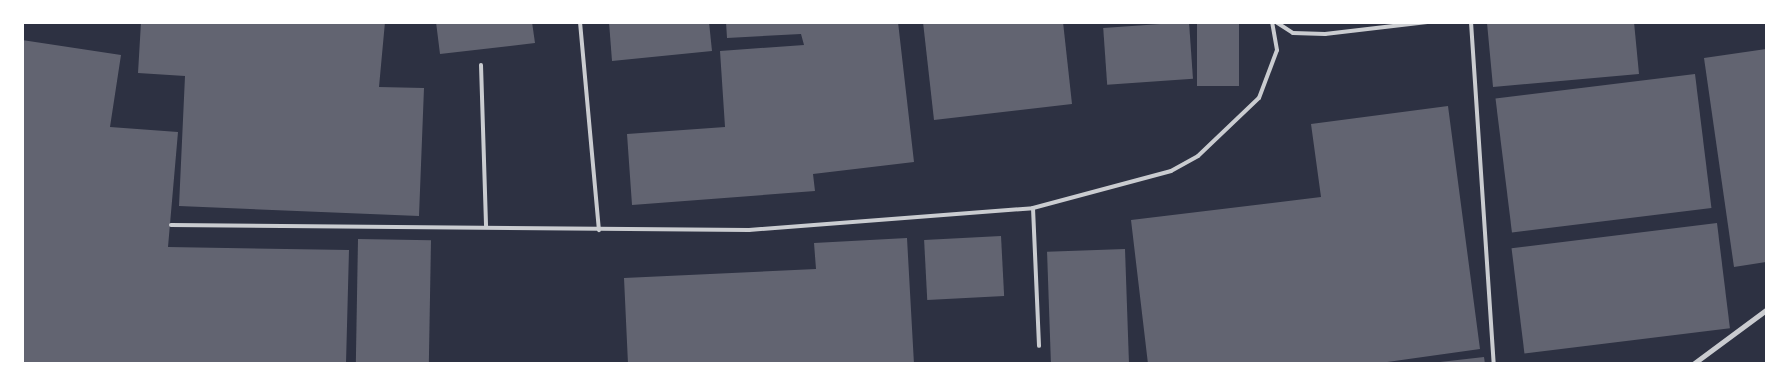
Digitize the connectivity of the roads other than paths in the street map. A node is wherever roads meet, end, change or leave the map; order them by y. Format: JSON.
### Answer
{"nodes":[{"id":1,"x":580,"y":22,"type":"edge"},
{"id":2,"x":1272,"y":22,"type":"edge"},
{"id":3,"x":1276,"y":22,"type":"edge"},
{"id":4,"x":1427,"y":22,"type":"edge"},
{"id":5,"x":1471,"y":22,"type":"edge"},
{"id":6,"x":481,"y":64,"type":"dead end"},
{"id":7,"x":1033,"y":208,"type":"junction"},
{"id":8,"x":171,"y":225,"type":"dead end"},
{"id":9,"x":486,"y":227,"type":"junction"},
{"id":10,"x":599,"y":230,"type":"junction"},
{"id":11,"x":1766,"y":310,"type":"edge"},
{"id":12,"x":1039,"y":346,"type":"dead end"},
{"id":13,"x":1494,"y":364,"type":"edge"},
{"id":14,"x":1693,"y":364,"type":"edge"}],
"edges":[{"from":1,"to":10,"type":"lane"},
{"from":2,"to":7,"type":"lane"},
{"from":3,"to":4,"type":"lane"},
{"from":5,"to":13,"type":"lane"},
{"from":6,"to":9,"type":"lane"},
{"from":7,"to":10,"type":"lane"},
{"from":7,"to":12,"type":"lane"},
{"from":8,"to":9,"type":"lane"},
{"from":9,"to":10,"type":"lane"},
{"from":11,"to":14,"type":"street"}]}
